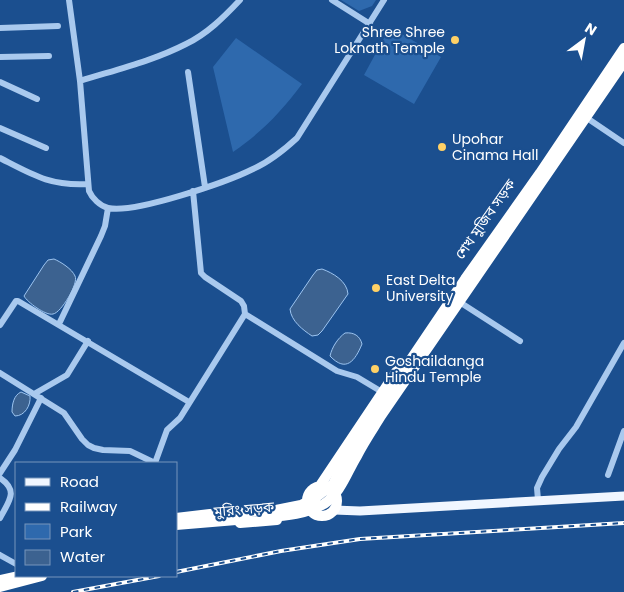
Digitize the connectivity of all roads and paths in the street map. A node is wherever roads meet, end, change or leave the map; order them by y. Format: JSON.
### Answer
{"nodes":[{"id":1,"x":69,"y":0,"type":"edge"},
{"id":2,"x":240,"y":0,"type":"edge"},
{"id":3,"x":332,"y":0,"type":"edge"},
{"id":4,"x":384,"y":0,"type":"edge"},
{"id":5,"x":370,"y":24,"type":"junction"},
{"id":6,"x":58,"y":26,"type":"dead end"},
{"id":7,"x":0,"y":28,"type":"edge"},
{"id":8,"x":624,"y":42,"type":"edge"},
{"id":9,"x":624,"y":48,"type":"edge"},
{"id":10,"x":49,"y":56,"type":"dead end"},
{"id":11,"x":0,"y":57,"type":"edge"},
{"id":12,"x":624,"y":61,"type":"edge"},
{"id":13,"x":188,"y":72,"type":"dead end"},
{"id":14,"x":80,"y":81,"type":"junction"},
{"id":15,"x":0,"y":82,"type":"edge"},
{"id":16,"x":37,"y":99,"type":"dead end"},
{"id":17,"x":581,"y":114,"type":"junction"},
{"id":18,"x":0,"y":128,"type":"edge"},
{"id":19,"x":624,"y":143,"type":"edge"},
{"id":20,"x":46,"y":148,"type":"dead end"},
{"id":21,"x":0,"y":158,"type":"edge"},
{"id":22,"x":88,"y":184,"type":"junction"},
{"id":23,"x":205,"y":187,"type":"junction"},
{"id":24,"x":193,"y":191,"type":"junction"},
{"id":25,"x":108,"y":208,"type":"junction"},
{"id":26,"x":458,"y":301,"type":"junction"},
{"id":27,"x":245,"y":314,"type":"junction"},
{"id":28,"x":59,"y":324,"type":"junction"},
{"id":29,"x":0,"y":326,"type":"edge"},
{"id":30,"x":88,"y":341,"type":"junction"},
{"id":31,"x":520,"y":342,"type":"dead end"},
{"id":32,"x":624,"y":343,"type":"edge"},
{"id":33,"x":0,"y":373,"type":"edge"},
{"id":34,"x":382,"y":392,"type":"junction"},
{"id":35,"x":34,"y":394,"type":"junction"},
{"id":36,"x":41,"y":398,"type":"junction"},
{"id":37,"x":189,"y":402,"type":"junction"},
{"id":38,"x":624,"y":431,"type":"edge"},
{"id":39,"x":153,"y":462,"type":"edge"},
{"id":40,"x":155,"y":462,"type":"edge"},
{"id":41,"x":0,"y":473,"type":"edge"},
{"id":42,"x":608,"y":475,"type":"dead end"},
{"id":43,"x":0,"y":478,"type":"edge"},
{"id":44,"x":319,"y":487,"type":"junction"},
{"id":45,"x":334,"y":494,"type":"junction"},
{"id":46,"x":624,"y":496,"type":"edge"},
{"id":47,"x":538,"y":500,"type":"junction"},
{"id":48,"x":334,"y":510,"type":"junction"},
{"id":49,"x":312,"y":512,"type":"junction"},
{"id":50,"x":0,"y":518,"type":"edge"},
{"id":51,"x":178,"y":518,"type":"edge"},
{"id":52,"x":178,"y":527,"type":"edge"},
{"id":53,"x":178,"y":527,"type":"edge"},
{"id":54,"x":0,"y":555,"type":"edge"},
{"id":55,"x":15,"y":563,"type":"edge"},
{"id":56,"x":15,"y":577,"type":"edge"},
{"id":57,"x":38,"y":577,"type":"edge"},
{"id":58,"x":28,"y":578,"type":"edge"},
{"id":59,"x":0,"y":580,"type":"edge"},
{"id":60,"x":0,"y":588,"type":"edge"}],
"edges":[{"from":1,"to":14,"type":"street"},
{"from":2,"to":14,"type":"street"},
{"from":3,"to":5,"type":"street"},
{"from":4,"to":5,"type":"street"},
{"from":5,"to":23,"type":"street"},
{"from":6,"to":7,"type":"street"},
{"from":8,"to":17,"type":"highway","name":"শেখ মুজিব সড়ক"},
{"from":9,"to":51,"type":"highway","bridge":true},
{"from":10,"to":11,"type":"street"},
{"from":12,"to":17,"type":"highway","name":"শেখ মুজিব সড়ক"},
{"from":12,"to":52,"type":"highway","bridge":true},
{"from":13,"to":23,"type":"street"},
{"from":14,"to":22,"type":"street"},
{"from":15,"to":16,"type":"street"},
{"from":17,"to":19,"type":"street"},
{"from":17,"to":26,"type":"highway","name":"শেখ মুজিব সড়ক"},
{"from":17,"to":34,"type":"highway","name":"শেখ মুজিব সড়ক"},
{"from":18,"to":20,"type":"street"},
{"from":21,"to":22,"type":"street"},
{"from":22,"to":25,"type":"street"},
{"from":23,"to":24,"type":"street"},
{"from":24,"to":25,"type":"street"},
{"from":24,"to":27,"type":"street"},
{"from":25,"to":28,"type":"street"},
{"from":26,"to":31,"type":"street"},
{"from":26,"to":45,"type":"highway","name":"শেখ মুজিব সড়ক"},
{"from":27,"to":34,"type":"street"},
{"from":27,"to":37,"type":"street"},
{"from":28,"to":29,"type":"street"},
{"from":28,"to":30,"type":"street"},
{"from":30,"to":35,"type":"street"},
{"from":30,"to":37,"type":"street"},
{"from":32,"to":47,"type":"street"},
{"from":33,"to":35,"type":"street"},
{"from":34,"to":44,"type":"highway","name":"শেখ মুজিব সড়ক"},
{"from":35,"to":36,"type":"street"},
{"from":36,"to":39,"type":"street"},
{"from":36,"to":41,"type":"street"},
{"from":37,"to":40,"type":"street"},
{"from":38,"to":42,"type":"street"},
{"from":43,"to":50,"type":"street"},
{"from":44,"to":45,"type":"highway"},
{"from":44,"to":49,"type":"highway"},
{"from":45,"to":48,"type":"highway"},
{"from":46,"to":47,"type":"main road"},
{"from":47,"to":48,"type":"main road"},
{"from":48,"to":49,"type":"highway"},
{"from":49,"to":53,"type":"highway","name":"মুরিং সড়ক"},
{"from":54,"to":55,"type":"street"},
{"from":56,"to":59,"type":"highway"},
{"from":57,"to":60,"type":"highway","bridge":true},
{"from":58,"to":60,"type":"highway"}]}
